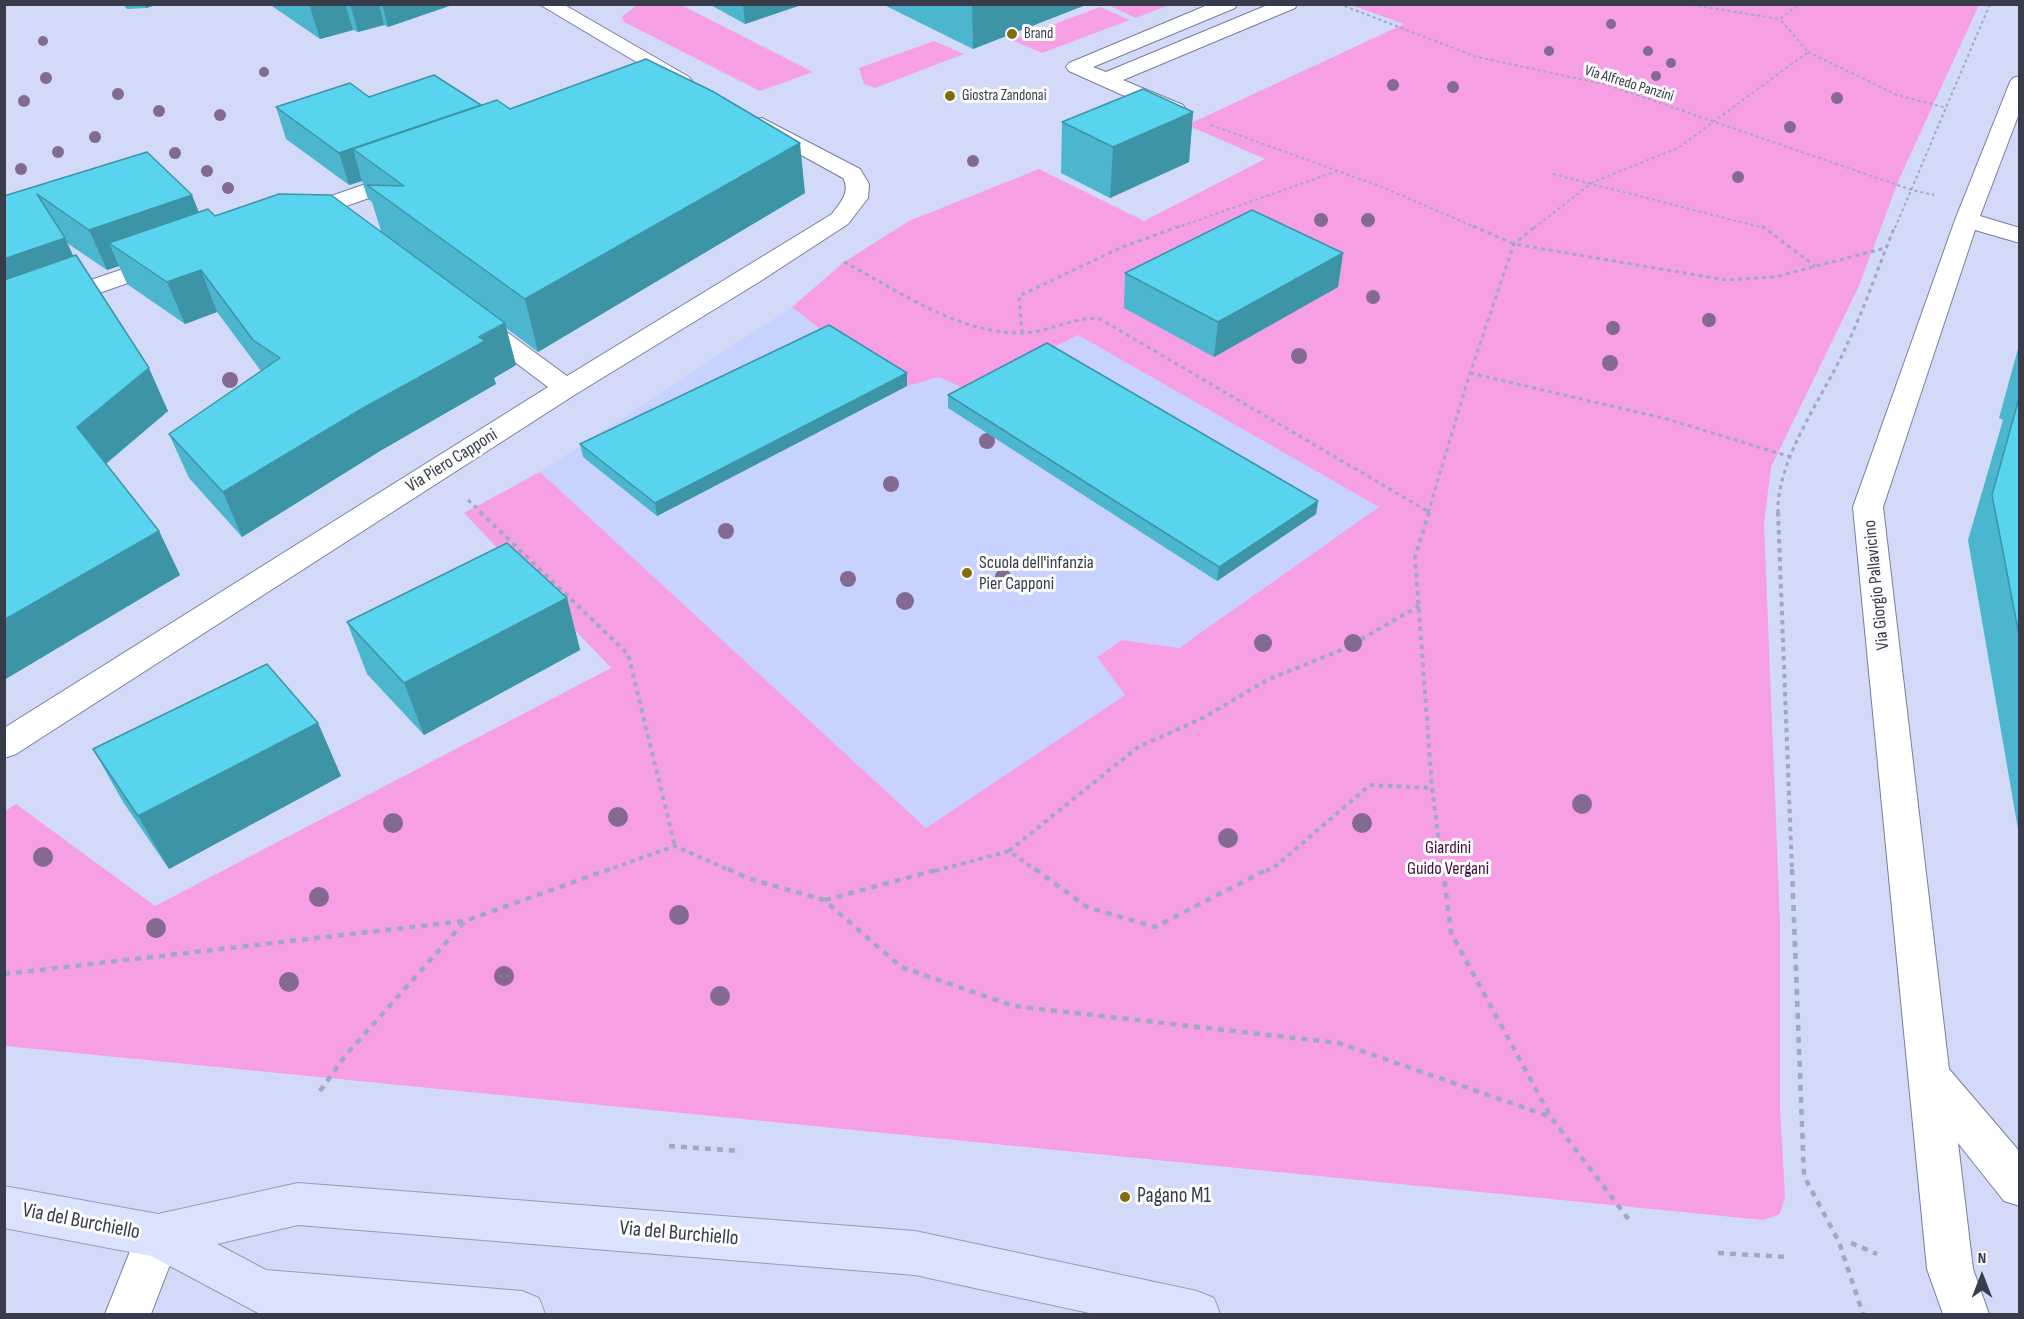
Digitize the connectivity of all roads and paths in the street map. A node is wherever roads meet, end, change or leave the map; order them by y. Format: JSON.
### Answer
{"nodes":[{"id":1,"x":594,"y":4,"type":"edge"},
{"id":2,"x":1227,"y":4,"type":"edge"},
{"id":3,"x":1288,"y":4,"type":"edge"},
{"id":4,"x":1339,"y":4,"type":"edge"},
{"id":5,"x":1686,"y":4,"type":"edge"},
{"id":6,"x":1799,"y":4,"type":"edge"},
{"id":7,"x":556,"y":9,"type":"edge"},
{"id":8,"x":1780,"y":19,"type":"junction"},
{"id":9,"x":1186,"y":22,"type":"junction"},
{"id":10,"x":1215,"y":34,"type":"junction"},
{"id":11,"x":1808,"y":52,"type":"junction"},
{"id":12,"x":678,"y":79,"type":"junction"},
{"id":13,"x":1105,"y":80,"type":"junction"},
{"id":14,"x":2019,"y":82,"type":"edge"},
{"id":15,"x":648,"y":90,"type":"edge"},
{"id":16,"x":699,"y":90,"type":"edge"},
{"id":17,"x":1947,"y":108,"type":"dead end"},
{"id":18,"x":741,"y":113,"type":"edge"},
{"id":19,"x":1188,"y":116,"type":"joint"},
{"id":20,"x":1715,"y":122,"type":"junction"},
{"id":21,"x":424,"y":170,"type":"edge"},
{"id":22,"x":1337,"y":171,"type":"junction"},
{"id":23,"x":1553,"y":174,"type":"dead end"},
{"id":24,"x":1593,"y":182,"type":"junction"},
{"id":25,"x":1912,"y":190,"type":"dead end"},
{"id":26,"x":323,"y":206,"type":"junction"},
{"id":27,"x":1967,"y":220,"type":"junction"},
{"id":28,"x":278,"y":222,"type":"edge"},
{"id":29,"x":347,"y":224,"type":"edge"},
{"id":30,"x":2019,"y":236,"type":"edge"},
{"id":31,"x":1514,"y":244,"type":"junction"},
{"id":32,"x":1886,"y":248,"type":"dead end"},
{"id":33,"x":189,"y":253,"type":"edge"},
{"id":34,"x":836,"y":259,"type":"dead end"},
{"id":35,"x":1815,"y":266,"type":"junction"},
{"id":36,"x":460,"y":309,"type":"edge"},
{"id":37,"x":4,"y":318,"type":"edge"},
{"id":38,"x":1022,"y":333,"type":"junction"},
{"id":39,"x":1470,"y":373,"type":"junction"},
{"id":40,"x":566,"y":388,"type":"junction"},
{"id":41,"x":1791,"y":457,"type":"dead end"},
{"id":42,"x":467,"y":499,"type":"dead end"},
{"id":43,"x":1429,"y":512,"type":"junction"},
{"id":44,"x":1419,"y":606,"type":"junction"},
{"id":45,"x":4,"y":745,"type":"edge"},
{"id":46,"x":1432,"y":788,"type":"junction"},
{"id":47,"x":675,"y":846,"type":"junction"},
{"id":48,"x":1009,"y":852,"type":"junction"},
{"id":49,"x":824,"y":900,"type":"junction"},
{"id":50,"x":465,"y":921,"type":"junction"},
{"id":51,"x":4,"y":974,"type":"edge"},
{"id":52,"x":1929,"y":1075,"type":"junction"},
{"id":53,"x":320,"y":1091,"type":"dead end"},
{"id":54,"x":1551,"y":1118,"type":"junction"},
{"id":55,"x":669,"y":1146,"type":"dead end"},
{"id":56,"x":741,"y":1151,"type":"dead end"},
{"id":57,"x":1804,"y":1176,"type":"dead end"},
{"id":58,"x":2019,"y":1186,"type":"edge"},
{"id":59,"x":4,"y":1207,"type":"edge"},
{"id":60,"x":1629,"y":1220,"type":"dead end"},
{"id":61,"x":158,"y":1236,"type":"junction"},
{"id":62,"x":1851,"y":1243,"type":"dead end"},
{"id":63,"x":1718,"y":1253,"type":"dead end"},
{"id":64,"x":1877,"y":1254,"type":"dead end"},
{"id":65,"x":1787,"y":1257,"type":"dead end"},
{"id":66,"x":128,"y":1314,"type":"edge"},
{"id":67,"x":522,"y":1314,"type":"edge"},
{"id":68,"x":1197,"y":1314,"type":"edge"},
{"id":69,"x":1863,"y":1314,"type":"edge"},
{"id":70,"x":1966,"y":1314,"type":"edge"}],
"edges":[{"from":1,"to":7,"type":"street"},
{"from":2,"to":9,"type":"street"},
{"from":3,"to":10,"type":"street"},
{"from":4,"to":20,"type":"path","name":"Via Alfredo Panzini"},
{"from":5,"to":8,"type":"path"},
{"from":6,"to":8,"type":"path"},
{"from":7,"to":12,"type":"street"},
{"from":8,"to":11,"type":"path"},
{"from":9,"to":10,"type":"street"},
{"from":9,"to":13,"type":"street"},
{"from":10,"to":13,"type":"street"},
{"from":11,"to":17,"type":"path"},
{"from":11,"to":20,"type":"path"},
{"from":12,"to":15,"type":"street"},
{"from":12,"to":16,"type":"street"},
{"from":13,"to":19,"type":"street"},
{"from":14,"to":27,"type":"street","name":"Via Giorgio Pallavicino"},
{"from":18,"to":40,"type":"street","name":"Via Piero Capponi"},
{"from":19,"to":22,"type":"path"},
{"from":20,"to":24,"type":"path"},
{"from":20,"to":25,"type":"path","name":"Via Alfredo Panzini"},
{"from":21,"to":26,"type":"street"},
{"from":22,"to":31,"type":"path"},
{"from":22,"to":38,"type":"path"},
{"from":23,"to":24,"type":"path"},
{"from":24,"to":31,"type":"path"},
{"from":24,"to":35,"type":"path"},
{"from":26,"to":28,"type":"street"},
{"from":26,"to":29,"type":"street"},
{"from":27,"to":30,"type":"street"},
{"from":27,"to":52,"type":"street","name":"Via Giorgio Pallavicino"},
{"from":31,"to":35,"type":"path"},
{"from":31,"to":39,"type":"path"},
{"from":32,"to":35,"type":"path"},
{"from":33,"to":37,"type":"street"},
{"from":34,"to":38,"type":"path"},
{"from":36,"to":40,"type":"street"},
{"from":38,"to":43,"type":"path"},
{"from":39,"to":41,"type":"path"},
{"from":39,"to":43,"type":"path"},
{"from":40,"to":45,"type":"street","name":"Via Piero Capponi"},
{"from":42,"to":47,"type":"path"},
{"from":43,"to":44,"type":"path"},
{"from":44,"to":46,"type":"path"},
{"from":44,"to":48,"type":"path"},
{"from":46,"to":48,"type":"path"},
{"from":46,"to":54,"type":"path"},
{"from":47,"to":49,"type":"path"},
{"from":47,"to":50,"type":"path"},
{"from":48,"to":49,"type":"path"},
{"from":49,"to":54,"type":"path"},
{"from":50,"to":51,"type":"path"},
{"from":50,"to":53,"type":"path"},
{"from":52,"to":58,"type":"street"},
{"from":52,"to":70,"type":"street","name":"Via Giorgio Pallavicino"},
{"from":54,"to":60,"type":"path"},
{"from":55,"to":56,"type":"path"},
{"from":57,"to":69,"type":"path"},
{"from":59,"to":61,"type":"main road","name":"Via del Burchiello"},
{"from":61,"to":66,"type":"street"},
{"from":61,"to":67,"type":"main road","name":"Via del Burchiello"},
{"from":61,"to":68,"type":"main road","name":"Via del Burchiello"},
{"from":62,"to":64,"type":"path"},
{"from":63,"to":65,"type":"path"}]}
